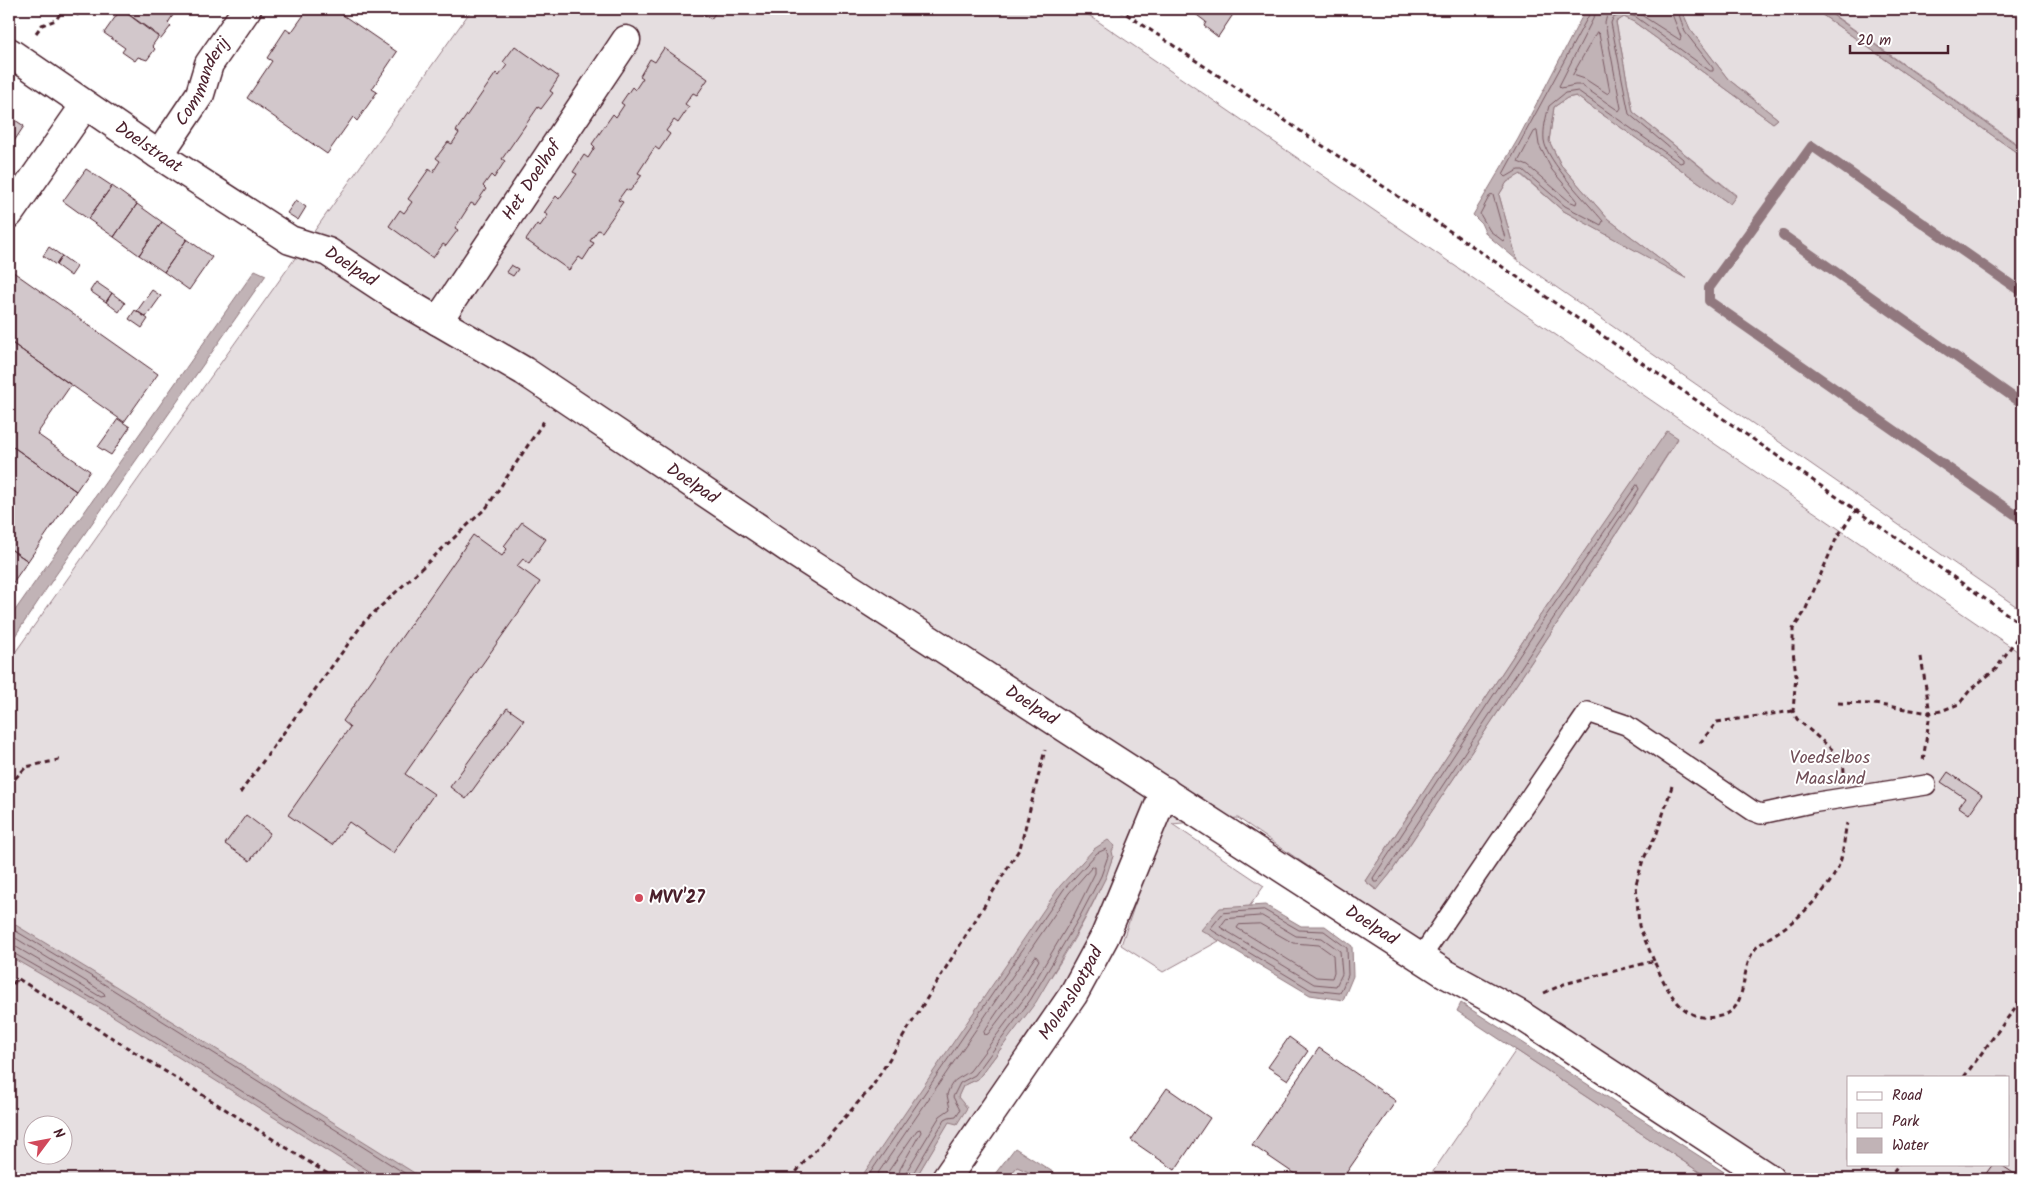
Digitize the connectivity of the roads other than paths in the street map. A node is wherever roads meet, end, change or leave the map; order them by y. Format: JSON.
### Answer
{"nodes":[{"id":1,"x":247,"y":9,"type":"edge"},
{"id":2,"x":626,"y":40,"type":"dead end"},
{"id":3,"x":14,"y":55,"type":"edge"},
{"id":4,"x":85,"y":105,"type":"junction"},
{"id":5,"x":160,"y":155,"type":"junction"},
{"id":6,"x":9,"y":214,"type":"edge"},
{"id":7,"x":290,"y":240,"type":"joint"},
{"id":8,"x":438,"y":321,"type":"junction"},
{"id":9,"x":1926,"y":785,"type":"road end"},
{"id":10,"x":1165,"y":791,"type":"junction"},
{"id":11,"x":1421,"y":957,"type":"junction"},
{"id":12,"x":946,"y":1179,"type":"edge"},
{"id":13,"x":1770,"y":1179,"type":"edge"}],
"edges":[{"from":1,"to":5,"type":"street","name":"Commanderij"},
{"from":2,"to":8,"type":"street","name":"Het Doelhof"},
{"from":3,"to":4,"type":"street","name":"Doelstraat"},
{"from":4,"to":5,"type":"street","name":"Doelstraat"},
{"from":4,"to":6,"type":"street"},
{"from":5,"to":7,"type":"street","name":"Doelstraat"},
{"from":7,"to":8,"type":"street","name":"Doelpad"},
{"from":8,"to":10,"type":"street","name":"Doelpad"},
{"from":9,"to":11,"type":"lane"},
{"from":10,"to":11,"type":"street","name":"Doelpad"},
{"from":10,"to":12,"type":"street","name":"Molenslootpad"},
{"from":11,"to":13,"type":"street","name":"Doelpad"}]}
